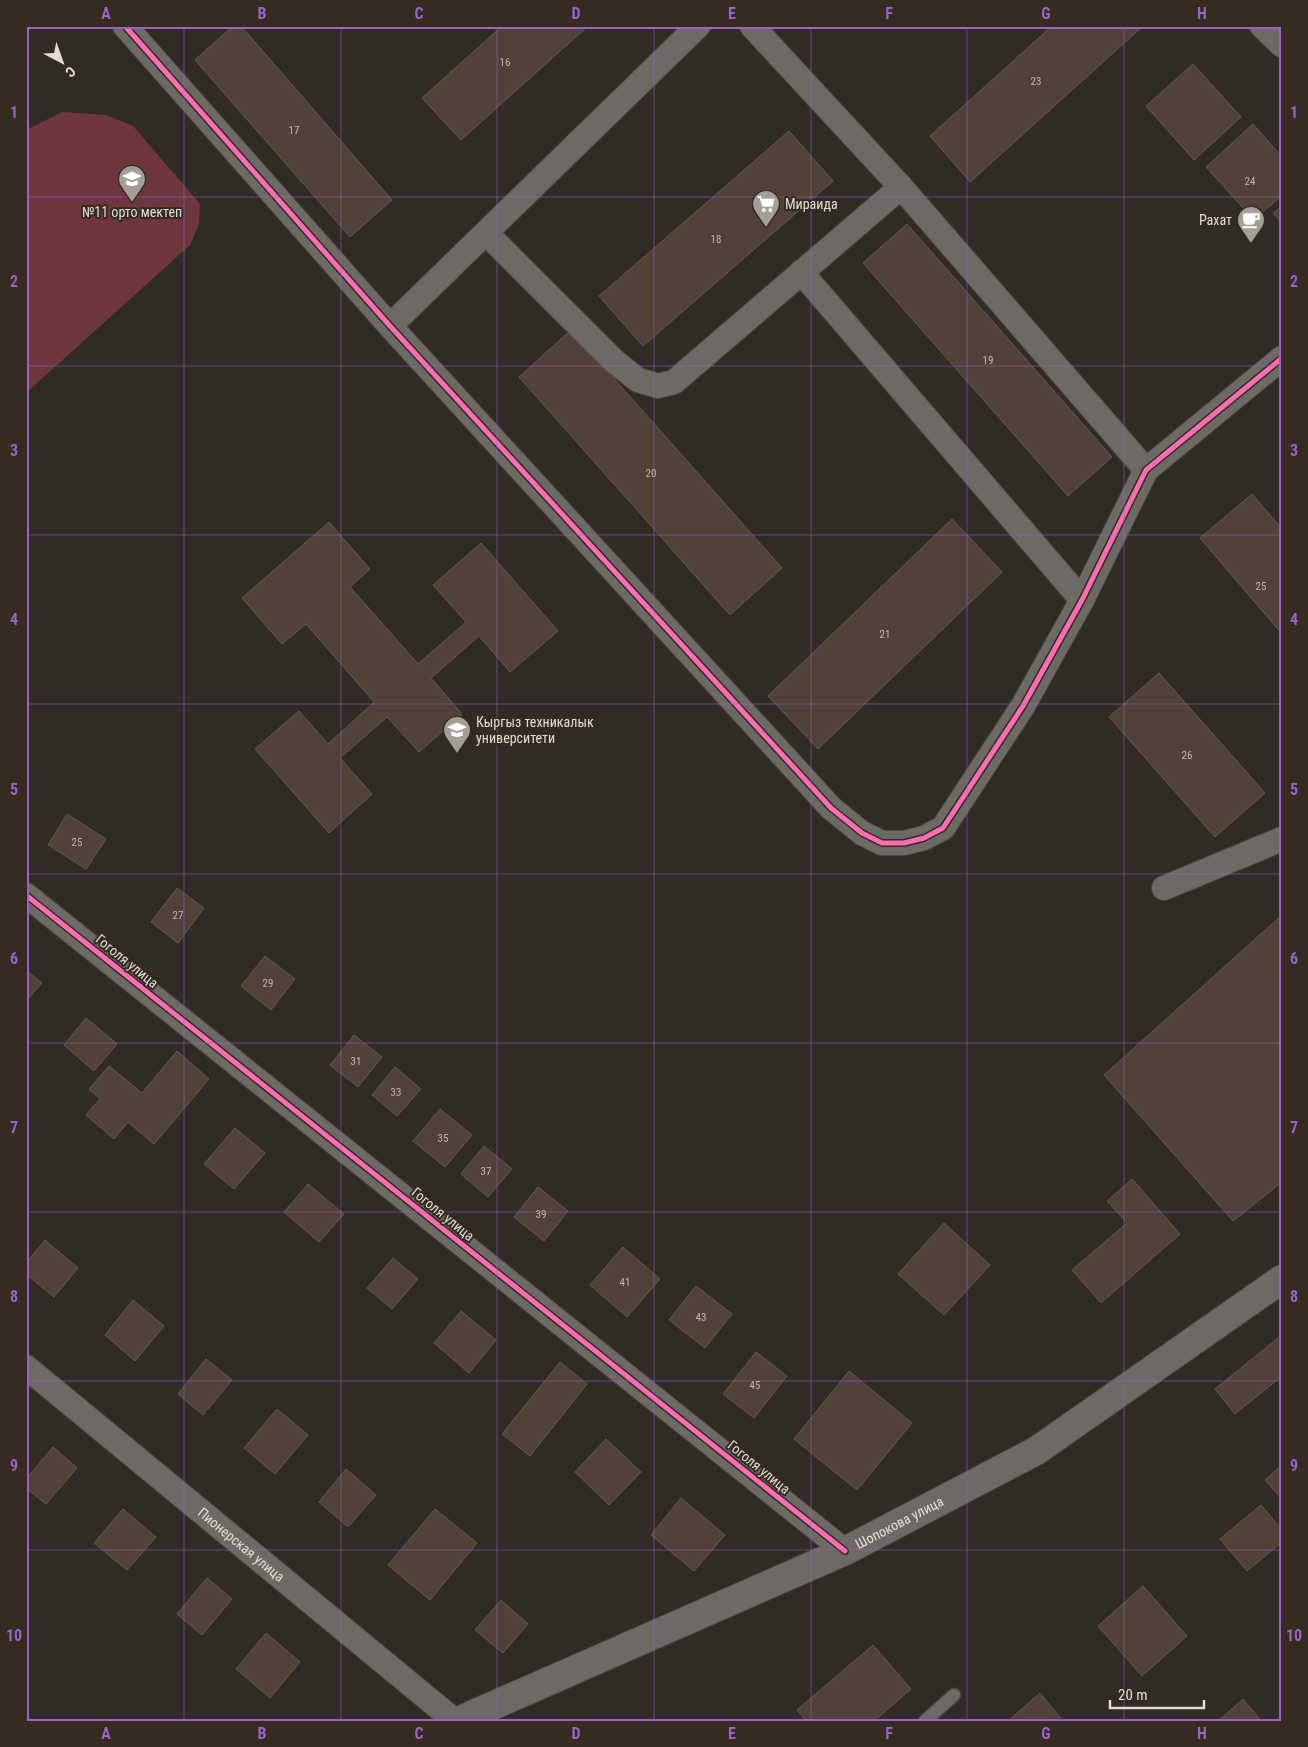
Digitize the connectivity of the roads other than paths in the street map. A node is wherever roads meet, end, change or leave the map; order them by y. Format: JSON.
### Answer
{"nodes":[{"id":1,"x":125,"y":26,"type":"edge"},
{"id":2,"x":698,"y":26,"type":"edge"},
{"id":3,"x":752,"y":26,"type":"edge"},
{"id":4,"x":1262,"y":26,"type":"edge"},
{"id":5,"x":1282,"y":44,"type":"edge"},
{"id":6,"x":901,"y":187,"type":"junction"},
{"id":7,"x":486,"y":232,"type":"junction"},
{"id":8,"x":801,"y":272,"type":"junction"},
{"id":9,"x":390,"y":326,"type":"junction"},
{"id":10,"x":1282,"y":358,"type":"edge"},
{"id":11,"x":1146,"y":470,"type":"junction"},
{"id":12,"x":1082,"y":600,"type":"junction"},
{"id":13,"x":1282,"y":839,"type":"edge"},
{"id":14,"x":1164,"y":888,"type":"dead end"},
{"id":15,"x":26,"y":895,"type":"edge"},
{"id":16,"x":1282,"y":1279,"type":"edge"},
{"id":17,"x":26,"y":1367,"type":"edge"},
{"id":18,"x":845,"y":1551,"type":"junction"},
{"id":19,"x":954,"y":1695,"type":"dead end"},
{"id":20,"x":456,"y":1721,"type":"edge"},
{"id":21,"x":925,"y":1721,"type":"edge"}],
"edges":[{"from":1,"to":9,"type":"street"},
{"from":2,"to":7,"type":"street"},
{"from":3,"to":6,"type":"street"},
{"from":4,"to":5,"type":"street"},
{"from":6,"to":8,"type":"street"},
{"from":6,"to":11,"type":"street"},
{"from":7,"to":8,"type":"street"},
{"from":7,"to":9,"type":"street"},
{"from":8,"to":12,"type":"street"},
{"from":9,"to":12,"type":"street"},
{"from":10,"to":11,"type":"street"},
{"from":11,"to":12,"type":"street"},
{"from":13,"to":14,"type":"street"},
{"from":15,"to":18,"type":"street","name":"Гоголя улица"},
{"from":16,"to":18,"type":"street","name":"Шопокова улица"},
{"from":17,"to":20,"type":"street","name":"Пионерская улица"},
{"from":18,"to":20,"type":"street","name":"Шопокова улица"},
{"from":19,"to":21,"type":"lane"}]}
